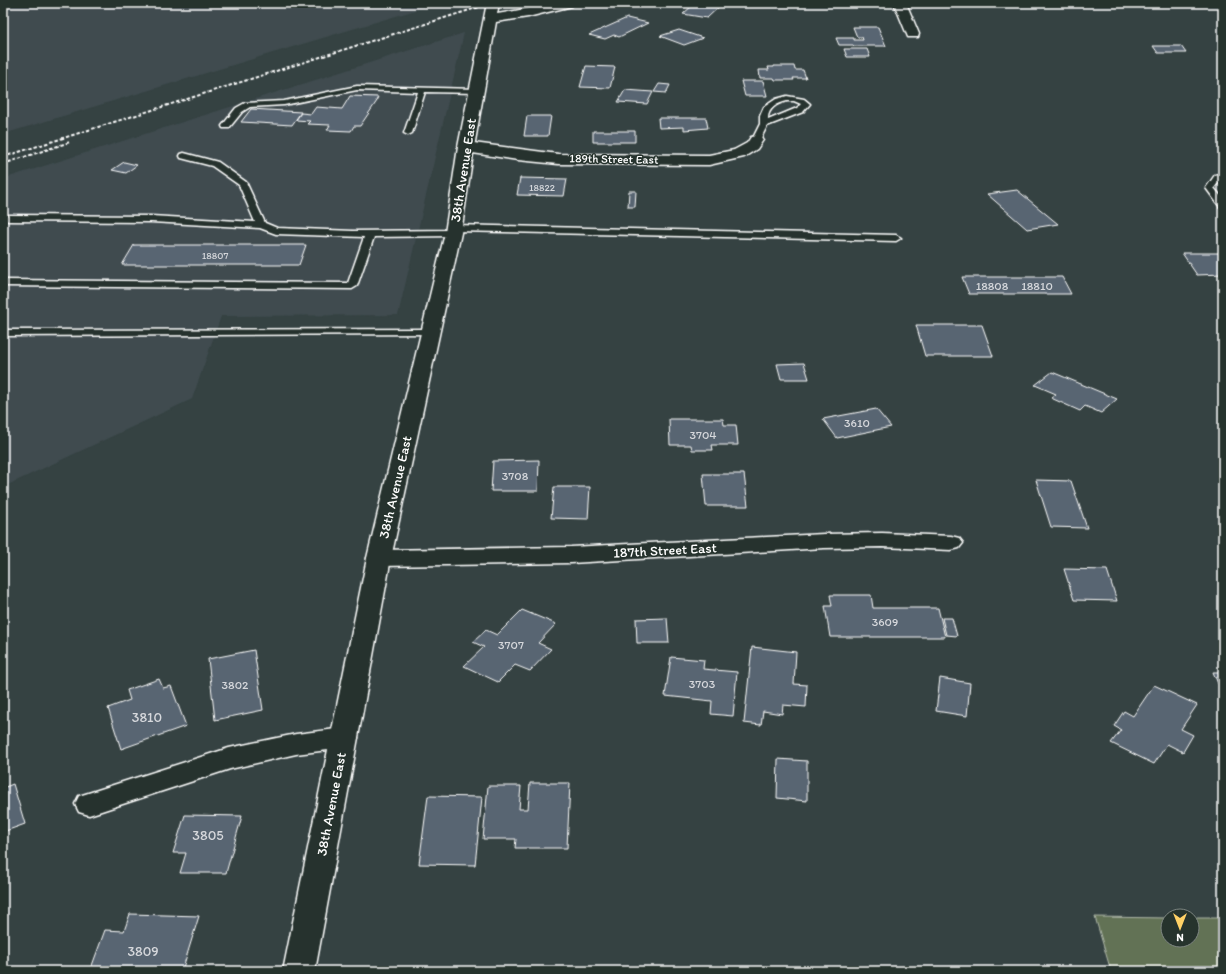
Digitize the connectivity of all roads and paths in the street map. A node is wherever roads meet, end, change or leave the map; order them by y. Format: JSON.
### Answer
{"nodes":[{"id":1,"x":568,"y":3,"type":"edge"},
{"id":2,"x":900,"y":3,"type":"edge"},
{"id":3,"x":491,"y":11,"type":"edge"},
{"id":4,"x":913,"y":34,"type":"dead end"},
{"id":5,"x":422,"y":90,"type":"junction"},
{"id":6,"x":476,"y":91,"type":"junction"},
{"id":7,"x":764,"y":124,"type":"junction"},
{"id":8,"x":226,"y":126,"type":"dead end"},
{"id":9,"x":408,"y":133,"type":"dead end"},
{"id":10,"x":756,"y":140,"type":"joint"},
{"id":11,"x":466,"y":147,"type":"junction"},
{"id":12,"x":184,"y":156,"type":"dead end"},
{"id":13,"x":1223,"y":176,"type":"edge"},
{"id":14,"x":1223,"y":205,"type":"edge"},
{"id":15,"x":8,"y":218,"type":"dead end"},
{"id":16,"x":261,"y":225,"type":"junction"},
{"id":17,"x":453,"y":231,"type":"junction"},
{"id":18,"x":370,"y":234,"type":"junction"},
{"id":19,"x":896,"y":238,"type":"dead end"},
{"id":20,"x":3,"y":283,"type":"edge"},
{"id":21,"x":430,"y":332,"type":"junction"},
{"id":22,"x":3,"y":333,"type":"edge"},
{"id":23,"x":951,"y":544,"type":"dead end"},
{"id":24,"x":379,"y":558,"type":"junction"},
{"id":25,"x":344,"y":738,"type":"junction"},
{"id":26,"x":89,"y":804,"type":"dead end"},
{"id":27,"x":299,"y":971,"type":"edge"}],
"edges":[{"from":1,"to":3,"type":"street"},
{"from":2,"to":4,"type":"street"},
{"from":3,"to":6,"type":"street","name":"38th Avenue East"},
{"from":5,"to":6,"type":"lane"},
{"from":5,"to":8,"type":"lane"},
{"from":5,"to":9,"type":"lane"},
{"from":6,"to":11,"type":"street","name":"38th Avenue East"},
{"from":7,"to":7,"type":"lane"},
{"from":7,"to":10,"type":"lane"},
{"from":10,"to":11,"type":"street","name":"189th Street East"},
{"from":11,"to":17,"type":"street","name":"38th Avenue East"},
{"from":12,"to":16,"type":"lane"},
{"from":13,"to":14,"type":"lane"},
{"from":15,"to":16,"type":"lane"},
{"from":16,"to":18,"type":"lane"},
{"from":17,"to":18,"type":"lane"},
{"from":17,"to":19,"type":"lane"},
{"from":17,"to":21,"type":"street","name":"38th Avenue East"},
{"from":18,"to":20,"type":"lane"},
{"from":21,"to":22,"type":"lane"},
{"from":21,"to":24,"type":"street","name":"38th Avenue East"},
{"from":23,"to":24,"type":"street","name":"187th Street East"},
{"from":24,"to":25,"type":"street","name":"38th Avenue East"},
{"from":25,"to":26,"type":"street"},
{"from":25,"to":27,"type":"street","name":"38th Avenue East"}]}
